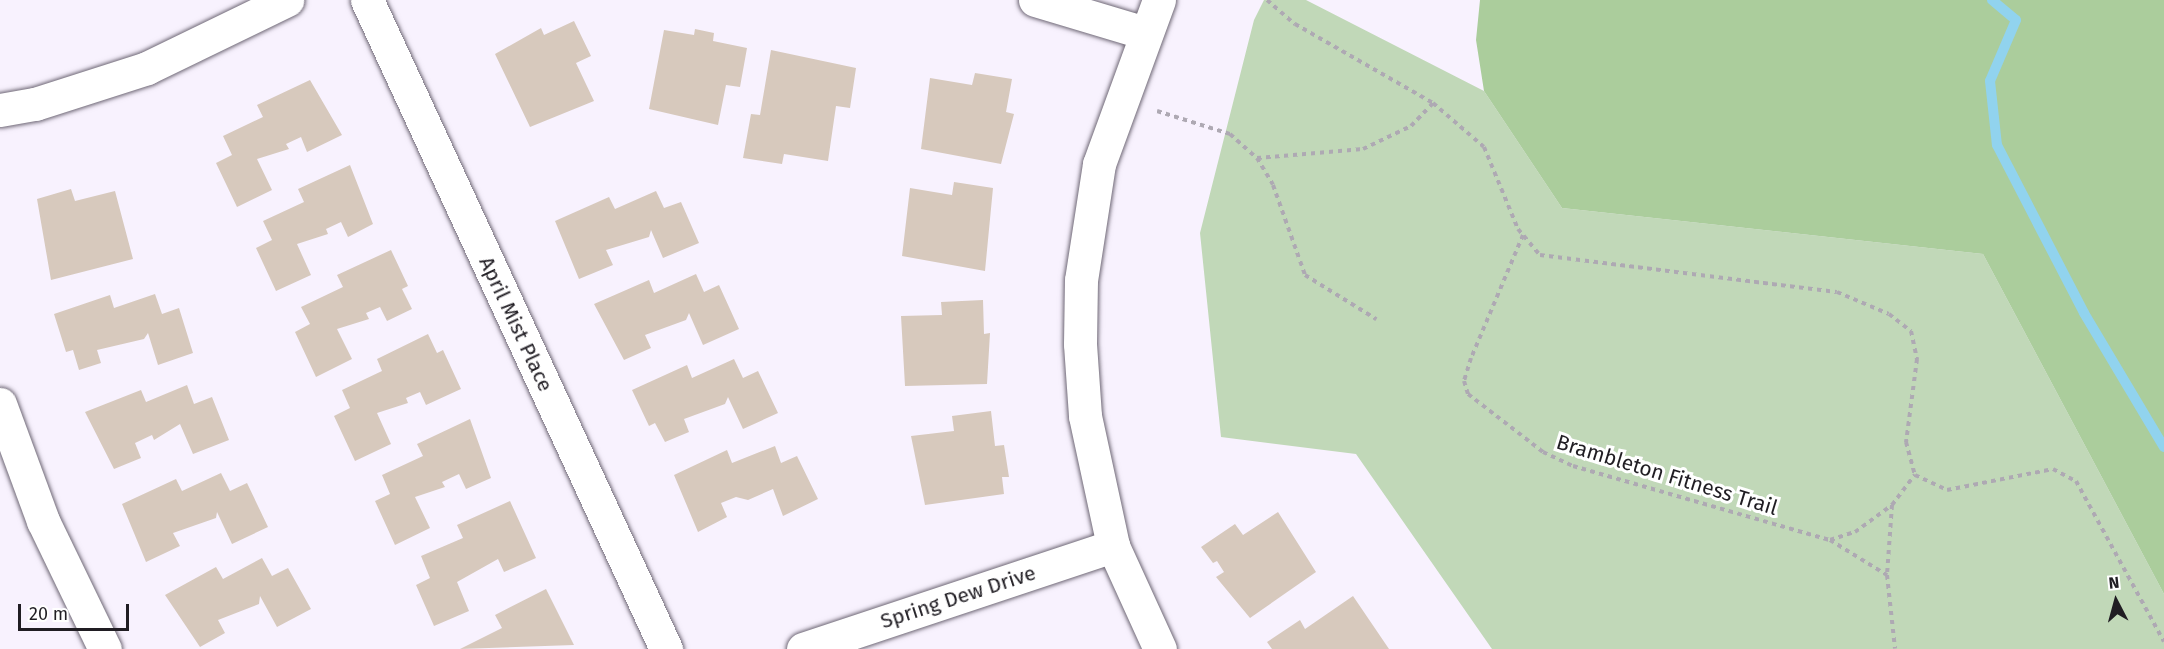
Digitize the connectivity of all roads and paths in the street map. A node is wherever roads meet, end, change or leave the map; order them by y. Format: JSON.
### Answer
{"nodes":[{"id":1,"x":287,"y":0,"type":"edge"},
{"id":2,"x":367,"y":0,"type":"edge"},
{"id":3,"x":1035,"y":0,"type":"edge"},
{"id":4,"x":1159,"y":0,"type":"edge"},
{"id":5,"x":1267,"y":0,"type":"edge"},
{"id":6,"x":1145,"y":33,"type":"junction"},
{"id":7,"x":1433,"y":103,"type":"junction"},
{"id":8,"x":0,"y":110,"type":"edge"},
{"id":9,"x":1164,"y":114,"type":"dead end"},
{"id":10,"x":1257,"y":158,"type":"junction"},
{"id":11,"x":1523,"y":235,"type":"junction"},
{"id":12,"x":1376,"y":319,"type":"dead end"},
{"id":13,"x":0,"y":404,"type":"edge"},
{"id":14,"x":1915,"y":475,"type":"junction"},
{"id":15,"x":1892,"y":505,"type":"junction"},
{"id":16,"x":1830,"y":540,"type":"junction"},
{"id":17,"x":1113,"y":546,"type":"junction"},
{"id":18,"x":1887,"y":575,"type":"junction"},
{"id":19,"x":2164,"y":642,"type":"edge"},
{"id":20,"x":105,"y":649,"type":"edge"},
{"id":21,"x":666,"y":649,"type":"edge"},
{"id":22,"x":803,"y":649,"type":"edge"},
{"id":23,"x":1160,"y":649,"type":"edge"},
{"id":24,"x":1895,"y":649,"type":"edge"}],
"edges":[{"from":1,"to":8,"type":"street"},
{"from":2,"to":21,"type":"street","name":"April Mist Place"},
{"from":3,"to":6,"type":"street"},
{"from":4,"to":6,"type":"street"},
{"from":5,"to":7,"type":"path"},
{"from":6,"to":17,"type":"street"},
{"from":7,"to":10,"type":"path"},
{"from":7,"to":11,"type":"path"},
{"from":9,"to":10,"type":"path"},
{"from":10,"to":12,"type":"path"},
{"from":11,"to":14,"type":"path"},
{"from":11,"to":16,"type":"path","name":"Brambleton Fitness Trail"},
{"from":13,"to":20,"type":"street"},
{"from":14,"to":15,"type":"path"},
{"from":14,"to":19,"type":"path"},
{"from":15,"to":16,"type":"path"},
{"from":15,"to":18,"type":"path"},
{"from":16,"to":18,"type":"path","name":"Brambleton Fitness Trail"},
{"from":17,"to":22,"type":"street","name":"Spring Dew Drive"},
{"from":17,"to":23,"type":"street"},
{"from":18,"to":24,"type":"path"}]}
